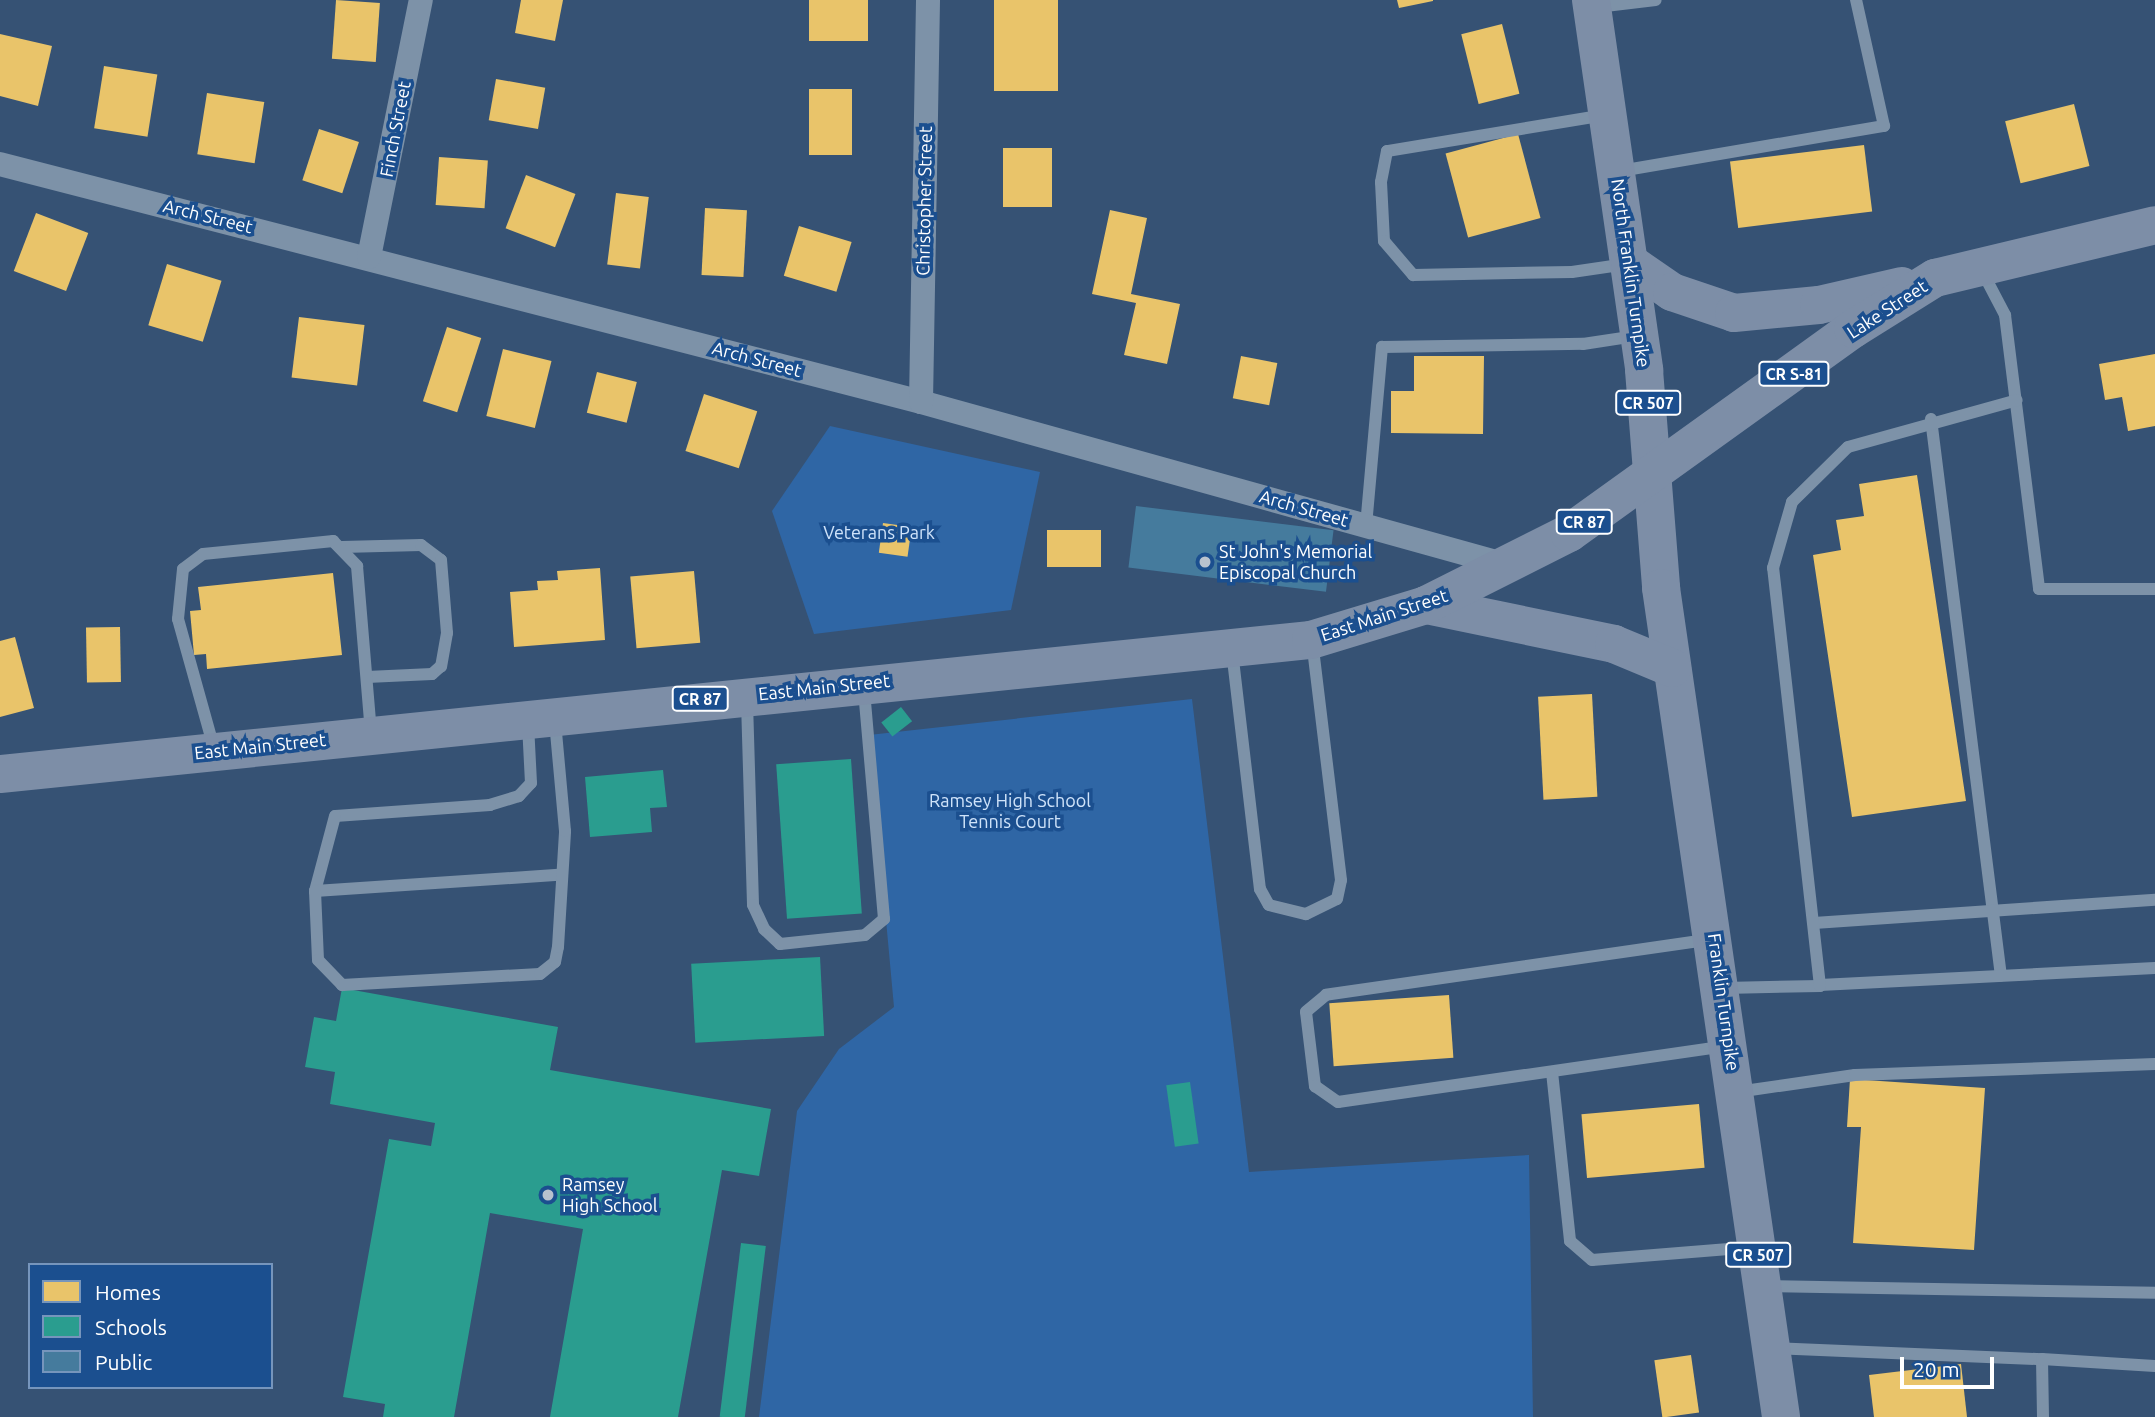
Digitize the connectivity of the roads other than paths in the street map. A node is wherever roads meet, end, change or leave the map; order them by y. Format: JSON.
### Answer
{"nodes":[{"id":1,"x":421,"y":0,"type":"edge"},
{"id":2,"x":928,"y":0,"type":"edge"},
{"id":3,"x":1656,"y":0,"type":"edge"},
{"id":4,"x":1856,"y":0,"type":"edge"},
{"id":5,"x":1592,"y":4,"type":"edge"},
{"id":6,"x":1608,"y":115,"type":"junction"},
{"id":7,"x":0,"y":164,"type":"edge"},
{"id":8,"x":1616,"y":171,"type":"junction"},
{"id":9,"x":2155,"y":225,"type":"edge"},
{"id":10,"x":369,"y":257,"type":"junction"},
{"id":11,"x":1630,"y":263,"type":"junction"},
{"id":12,"x":1979,"y":265,"type":"junction"},
{"id":13,"x":1934,"y":278,"type":"junction"},
{"id":14,"x":1640,"y":335,"type":"junction"},
{"id":15,"x":2017,"y":400,"type":"junction"},
{"id":16,"x":921,"y":402,"type":"junction"},
{"id":17,"x":1931,"y":419,"type":"junction"},
{"id":18,"x":1654,"y":470,"type":"junction"},
{"id":19,"x":1366,"y":526,"type":"junction"},
{"id":20,"x":342,"y":547,"type":"junction"},
{"id":21,"x":1510,"y":567,"type":"junction"},
{"id":22,"x":1661,"y":588,"type":"joint"},
{"id":23,"x":2155,"y":589,"type":"edge"},
{"id":24,"x":1426,"y":605,"type":"junction"},
{"id":25,"x":1311,"y":640,"type":"junction"},
{"id":26,"x":1231,"y":647,"type":"junction"},
{"id":27,"x":1672,"y":668,"type":"junction"},
{"id":28,"x":367,"y":677,"type":"junction"},
{"id":29,"x":863,"y":683,"type":"junction"},
{"id":30,"x":747,"y":694,"type":"junction"},
{"id":31,"x":541,"y":715,"type":"junction"},
{"id":32,"x":371,"y":734,"type":"junction"},
{"id":33,"x":215,"y":751,"type":"junction"},
{"id":34,"x":0,"y":774,"type":"edge"},
{"id":35,"x":558,"y":875,"type":"junction"},
{"id":36,"x":315,"y":891,"type":"junction"},
{"id":37,"x":2155,"y":900,"type":"edge"},
{"id":38,"x":1991,"y":910,"type":"junction"},
{"id":39,"x":1814,"y":922,"type":"junction"},
{"id":40,"x":1716,"y":938,"type":"junction"},
{"id":41,"x":2155,"y":968,"type":"edge"},
{"id":42,"x":2001,"y":976,"type":"junction"},
{"id":43,"x":1820,"y":985,"type":"junction"},
{"id":44,"x":1722,"y":988,"type":"junction"},
{"id":45,"x":1730,"y":1045,"type":"junction"},
{"id":46,"x":2155,"y":1064,"type":"edge"},
{"id":47,"x":1552,"y":1072,"type":"junction"},
{"id":48,"x":1736,"y":1092,"type":"junction"},
{"id":49,"x":1758,"y":1247,"type":"junction"},
{"id":50,"x":1762,"y":1286,"type":"junction"},
{"id":51,"x":2155,"y":1293,"type":"edge"},
{"id":52,"x":1771,"y":1348,"type":"junction"},
{"id":53,"x":2042,"y":1359,"type":"junction"},
{"id":54,"x":2155,"y":1366,"type":"edge"},
{"id":55,"x":1781,"y":1417,"type":"edge"},
{"id":56,"x":2043,"y":1417,"type":"edge"}],
"edges":[{"from":1,"to":10,"type":"street","name":"Finch Street"},
{"from":2,"to":16,"type":"street","name":"Christopher Street"},
{"from":3,"to":5,"type":"lane"},
{"from":4,"to":8,"type":"lane"},
{"from":5,"to":6,"type":"main road","name":"North Franklin Turnpike","number":"CR 507"},
{"from":6,"to":8,"type":"main road","name":"North Franklin Turnpike","number":"CR 507"},
{"from":6,"to":11,"type":"lane"},
{"from":7,"to":10,"type":"street","name":"Arch Street"},
{"from":8,"to":11,"type":"main road","name":"North Franklin Turnpike","number":"CR 507"},
{"from":9,"to":12,"type":"main road","name":"Lake Street","number":"CR S-81"},
{"from":10,"to":16,"type":"street","name":"Arch Street"},
{"from":11,"to":13,"type":"main road"},
{"from":11,"to":14,"type":"main road","name":"North Franklin Turnpike","number":"CR 507"},
{"from":12,"to":13,"type":"main road","name":"Lake Street","number":"CR S-81"},
{"from":12,"to":15,"type":"lane"},
{"from":13,"to":18,"type":"main road","name":"Lake Street","number":"CR S-81"},
{"from":14,"to":18,"type":"main road","name":"North Franklin Turnpike","number":"CR 507"},
{"from":14,"to":19,"type":"lane"},
{"from":15,"to":17,"type":"lane"},
{"from":15,"to":23,"type":"lane"},
{"from":16,"to":19,"type":"street","name":"Arch Street"},
{"from":17,"to":38,"type":"lane"},
{"from":17,"to":39,"type":"lane"},
{"from":18,"to":21,"type":"main road","number":"CR 87"},
{"from":18,"to":22,"type":"main road","name":"North Franklin Turnpike","number":"CR 507"},
{"from":19,"to":21,"type":"street","name":"Arch Street"},
{"from":20,"to":28,"type":"lane"},
{"from":20,"to":28,"type":"lane"},
{"from":20,"to":33,"type":"lane"},
{"from":21,"to":24,"type":"main road","name":"East Main Street"},
{"from":22,"to":27,"type":"main road","name":"Franklin Turnpike","number":"CR 507"},
{"from":24,"to":25,"type":"main road","name":"East Main Street","number":"CR 87"},
{"from":24,"to":27,"type":"main road"},
{"from":25,"to":26,"type":"main road","name":"East Main Street","number":"CR 87"},
{"from":25,"to":26,"type":"lane"},
{"from":26,"to":29,"type":"main road","name":"East Main Street","number":"CR 87"},
{"from":27,"to":40,"type":"main road","name":"Franklin Turnpike","number":"CR 507"},
{"from":28,"to":32,"type":"lane"},
{"from":29,"to":30,"type":"main road","name":"East Main Street","number":"CR 87"},
{"from":29,"to":30,"type":"lane"},
{"from":30,"to":31,"type":"main road","name":"East Main Street","number":"CR 87"},
{"from":31,"to":32,"type":"main road","name":"East Main Street","number":"CR 87"},
{"from":31,"to":35,"type":"lane"},
{"from":31,"to":36,"type":"lane"},
{"from":32,"to":33,"type":"main road","name":"East Main Street","number":"CR 87"},
{"from":33,"to":34,"type":"main road","name":"East Main Street","number":"CR 87"},
{"from":35,"to":36,"type":"lane"},
{"from":35,"to":36,"type":"lane"},
{"from":37,"to":38,"type":"lane"},
{"from":38,"to":39,"type":"lane"},
{"from":38,"to":42,"type":"lane"},
{"from":39,"to":43,"type":"lane"},
{"from":40,"to":44,"type":"main road","name":"Franklin Turnpike","number":"CR 507"},
{"from":40,"to":47,"type":"lane"},
{"from":41,"to":42,"type":"lane"},
{"from":42,"to":43,"type":"lane"},
{"from":43,"to":44,"type":"lane"},
{"from":44,"to":45,"type":"main road","name":"Franklin Turnpike","number":"CR 507"},
{"from":45,"to":47,"type":"lane"},
{"from":45,"to":48,"type":"main road","name":"Franklin Turnpike","number":"CR 507"},
{"from":46,"to":48,"type":"lane"},
{"from":47,"to":49,"type":"lane"},
{"from":48,"to":49,"type":"main road","name":"Franklin Turnpike","number":"CR 507"},
{"from":49,"to":50,"type":"main road","name":"Franklin Turnpike","number":"CR 507"},
{"from":50,"to":51,"type":"lane"},
{"from":50,"to":52,"type":"main road","name":"Franklin Turnpike","number":"CR 507"},
{"from":52,"to":53,"type":"lane"},
{"from":52,"to":55,"type":"main road","name":"Franklin Turnpike","number":"CR 507"},
{"from":53,"to":54,"type":"lane"},
{"from":53,"to":56,"type":"lane"}]}
